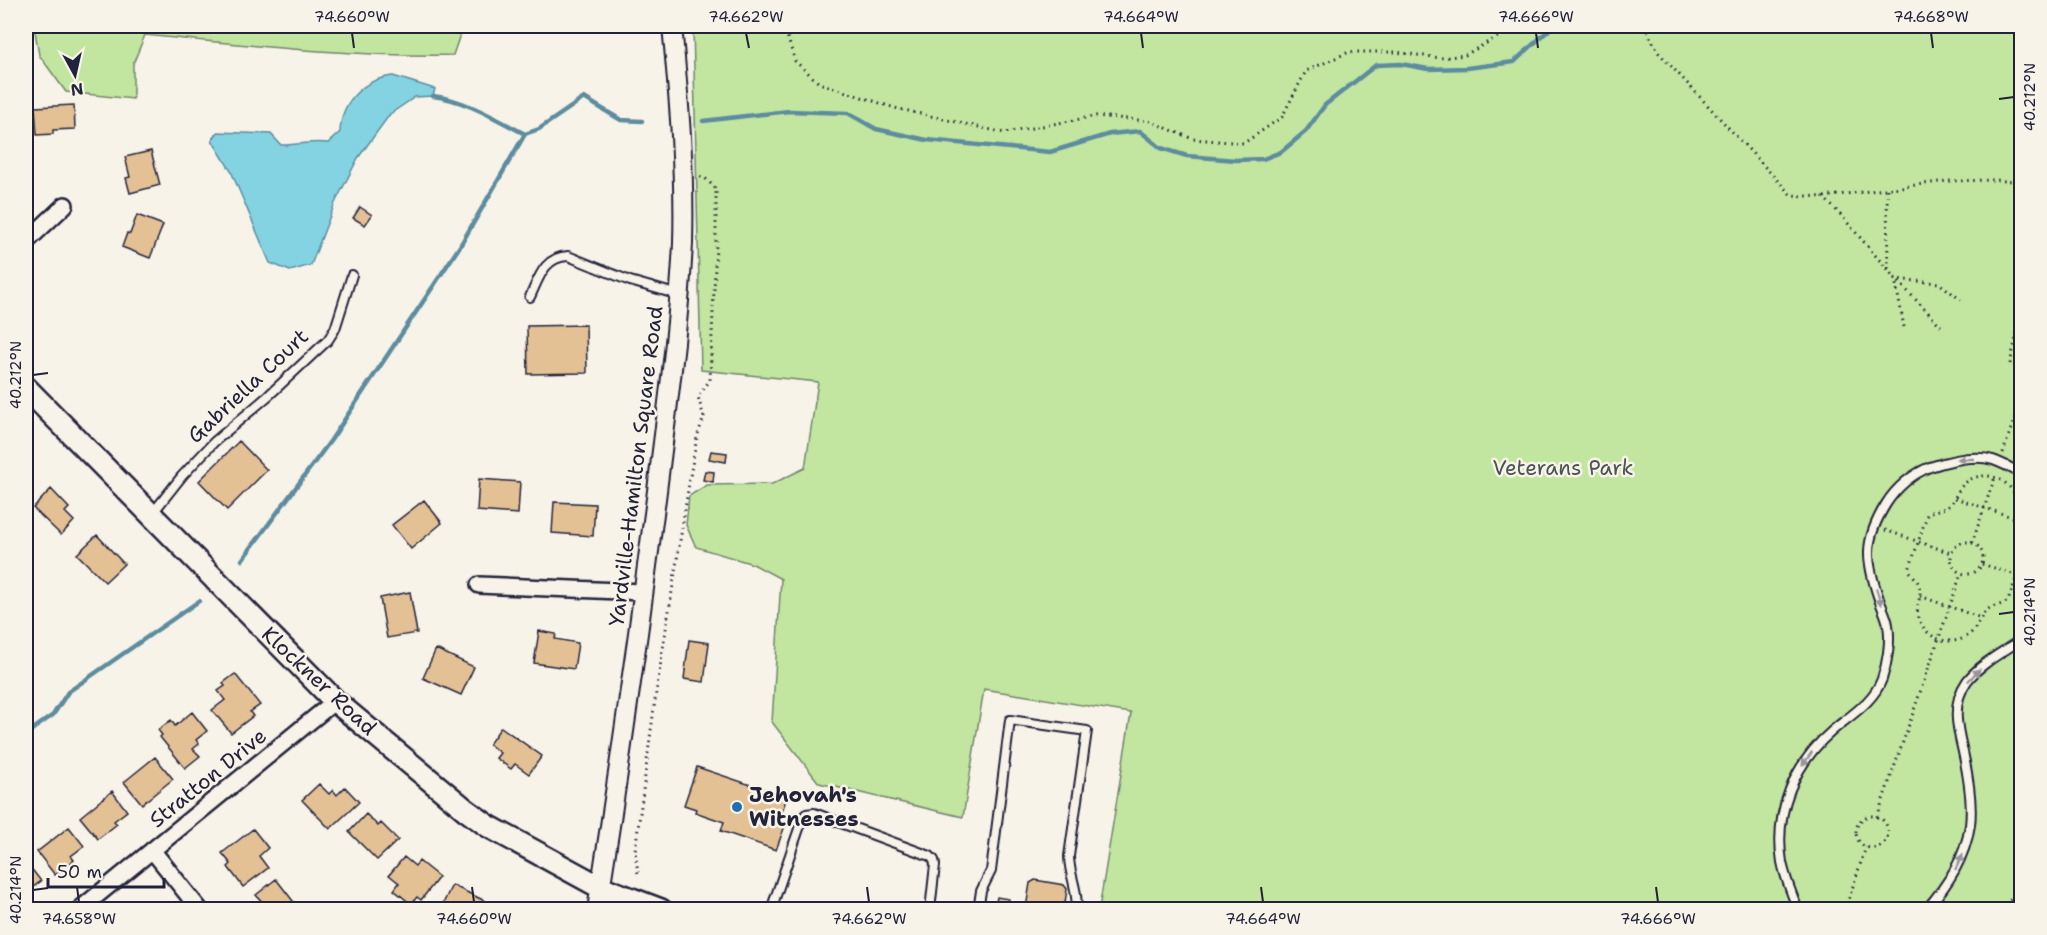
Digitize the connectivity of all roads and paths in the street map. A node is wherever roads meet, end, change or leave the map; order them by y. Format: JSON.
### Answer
{"nodes":[{"id":1,"x":672,"y":26,"type":"edge"},
{"id":2,"x":784,"y":26,"type":"edge"},
{"id":3,"x":1512,"y":26,"type":"edge"},
{"id":4,"x":1644,"y":26,"type":"edge"},
{"id":5,"x":683,"y":177,"type":"junction"},
{"id":6,"x":2022,"y":183,"type":"edge"},
{"id":7,"x":1887,"y":188,"type":"junction"},
{"id":8,"x":1823,"y":197,"type":"junction"},
{"id":9,"x":65,"y":206,"type":"dead end"},
{"id":10,"x":26,"y":242,"type":"edge"},
{"id":11,"x":1888,"y":271,"type":"junction"},
{"id":12,"x":352,"y":275,"type":"dead end"},
{"id":13,"x":1895,"y":279,"type":"junction"},
{"id":14,"x":680,"y":295,"type":"junction"},
{"id":15,"x":530,"y":297,"type":"dead end"},
{"id":16,"x":1961,"y":300,"type":"dead end"},
{"id":17,"x":2022,"y":311,"type":"edge"},
{"id":18,"x":1941,"y":326,"type":"dead end"},
{"id":19,"x":1904,"y":327,"type":"dead end"},
{"id":20,"x":2010,"y":364,"type":"dead end"},
{"id":21,"x":26,"y":388,"type":"edge"},
{"id":22,"x":2022,"y":396,"type":"edge"},
{"id":23,"x":2000,"y":463,"type":"junction"},
{"id":24,"x":2022,"y":474,"type":"edge"},
{"id":25,"x":1995,"y":477,"type":"junction"},
{"id":26,"x":1955,"y":498,"type":"junction"},
{"id":27,"x":1984,"y":508,"type":"junction"},
{"id":28,"x":151,"y":516,"type":"junction"},
{"id":29,"x":2015,"y":518,"type":"junction"},
{"id":30,"x":1875,"y":526,"type":"junction"},
{"id":31,"x":2022,"y":539,"type":"edge"},
{"id":32,"x":1918,"y":541,"type":"junction"},
{"id":33,"x":1972,"y":543,"type":"junction"},
{"id":34,"x":1951,"y":553,"type":"junction"},
{"id":35,"x":2022,"y":562,"type":"edge"},
{"id":36,"x":1982,"y":564,"type":"junction"},
{"id":37,"x":1961,"y":574,"type":"junction"},
{"id":38,"x":2017,"y":576,"type":"junction"},
{"id":39,"x":2022,"y":577,"type":"edge"},
{"id":40,"x":479,"y":585,"type":"dead end"},
{"id":41,"x":643,"y":592,"type":"junction"},
{"id":42,"x":1920,"y":596,"type":"junction"},
{"id":43,"x":1950,"y":607,"type":"junction"},
{"id":44,"x":1981,"y":618,"type":"junction"},
{"id":45,"x":1939,"y":639,"type":"junction"},
{"id":46,"x":2022,"y":639,"type":"edge"},
{"id":47,"x":334,"y":701,"type":"junction"},
{"id":48,"x":1877,"y":817,"type":"junction"},
{"id":49,"x":1866,"y":847,"type":"junction"},
{"id":50,"x":152,"y":850,"type":"junction"},
{"id":51,"x":638,"y":873,"type":"dead end"},
{"id":52,"x":600,"y":887,"type":"junction"},
{"id":53,"x":2022,"y":891,"type":"edge"},
{"id":54,"x":79,"y":909,"type":"edge"},
{"id":55,"x":200,"y":909,"type":"edge"},
{"id":56,"x":597,"y":909,"type":"edge"},
{"id":57,"x":661,"y":909,"type":"edge"},
{"id":58,"x":771,"y":909,"type":"edge"},
{"id":59,"x":930,"y":909,"type":"edge"},
{"id":60,"x":978,"y":909,"type":"edge"},
{"id":61,"x":1076,"y":909,"type":"edge"},
{"id":62,"x":1798,"y":909,"type":"edge"},
{"id":63,"x":1824,"y":909,"type":"edge"},
{"id":64,"x":1843,"y":909,"type":"edge"},
{"id":65,"x":1926,"y":909,"type":"edge"},
{"id":66,"x":2003,"y":909,"type":"edge"}],
"edges":[{"from":1,"to":5,"type":"street","name":"Yardville-Hamilton Square Road"},
{"from":2,"to":3,"type":"path"},
{"from":4,"to":8,"type":"path"},
{"from":5,"to":14,"type":"street","name":"Yardville-Hamilton Square Road"},
{"from":5,"to":51,"type":"path"},
{"from":6,"to":7,"type":"path"},
{"from":7,"to":8,"type":"path"},
{"from":7,"to":11,"type":"path"},
{"from":8,"to":11,"type":"path"},
{"from":9,"to":10,"type":"street"},
{"from":11,"to":13,"type":"path"},
{"from":12,"to":28,"type":"lane","name":"Gabriella Court"},
{"from":13,"to":16,"type":"path"},
{"from":13,"to":18,"type":"path"},
{"from":13,"to":19,"type":"path"},
{"from":14,"to":15,"type":"lane"},
{"from":14,"to":41,"type":"street","name":"Yardville-Hamilton Square Road"},
{"from":17,"to":20,"type":"path"},
{"from":21,"to":28,"type":"main road","name":"Klockner Road"},
{"from":22,"to":23,"type":"path"},
{"from":23,"to":24,"type":"lane"},
{"from":23,"to":25,"type":"path"},
{"from":23,"to":30,"type":"lane","one_way":true},
{"from":25,"to":26,"type":"path"},
{"from":25,"to":27,"type":"path"},
{"from":25,"to":29,"type":"path"},
{"from":26,"to":27,"type":"path"},
{"from":26,"to":32,"type":"path"},
{"from":27,"to":29,"type":"path"},
{"from":27,"to":33,"type":"path"},
{"from":28,"to":47,"type":"main road","name":"Klockner Road"},
{"from":29,"to":31,"type":"path"},
{"from":30,"to":32,"type":"path"},
{"from":30,"to":62,"type":"lane","one_way":true},
{"from":32,"to":34,"type":"path"},
{"from":32,"to":42,"type":"path"},
{"from":33,"to":34,"type":"path"},
{"from":33,"to":36,"type":"path"},
{"from":34,"to":37,"type":"path"},
{"from":35,"to":38,"type":"path"},
{"from":36,"to":37,"type":"path"},
{"from":36,"to":38,"type":"path"},
{"from":37,"to":43,"type":"path"},
{"from":38,"to":39,"type":"path"},
{"from":38,"to":44,"type":"path"},
{"from":40,"to":41,"type":"street"},
{"from":41,"to":52,"type":"street","name":"Yardville-Hamilton Square Road"},
{"from":42,"to":43,"type":"path"},
{"from":42,"to":45,"type":"path"},
{"from":43,"to":44,"type":"path"},
{"from":43,"to":45,"type":"path"},
{"from":44,"to":45,"type":"path"},
{"from":45,"to":48,"type":"path"},
{"from":65,"to":46,"type":"lane","one_way":true},
{"from":47,"to":50,"type":"street","name":"Stratton Drive"},
{"from":47,"to":52,"type":"main road","name":"Klockner Road"},
{"from":48,"to":49,"type":"path"},
{"from":48,"to":49,"type":"path"},
{"from":49,"to":64,"type":"path"},
{"from":50,"to":54,"type":"street","name":"Stratton Drive"},
{"from":50,"to":55,"type":"street"},
{"from":52,"to":56,"type":"street","name":"Yardville-Hamilton Square Road"},
{"from":52,"to":57,"type":"main road","name":"Klockner Road"},
{"from":53,"to":66,"type":"path"},
{"from":58,"to":59,"type":"lane"},
{"from":60,"to":61,"type":"lane"},
{"from":63,"to":64,"type":"path"}]}
